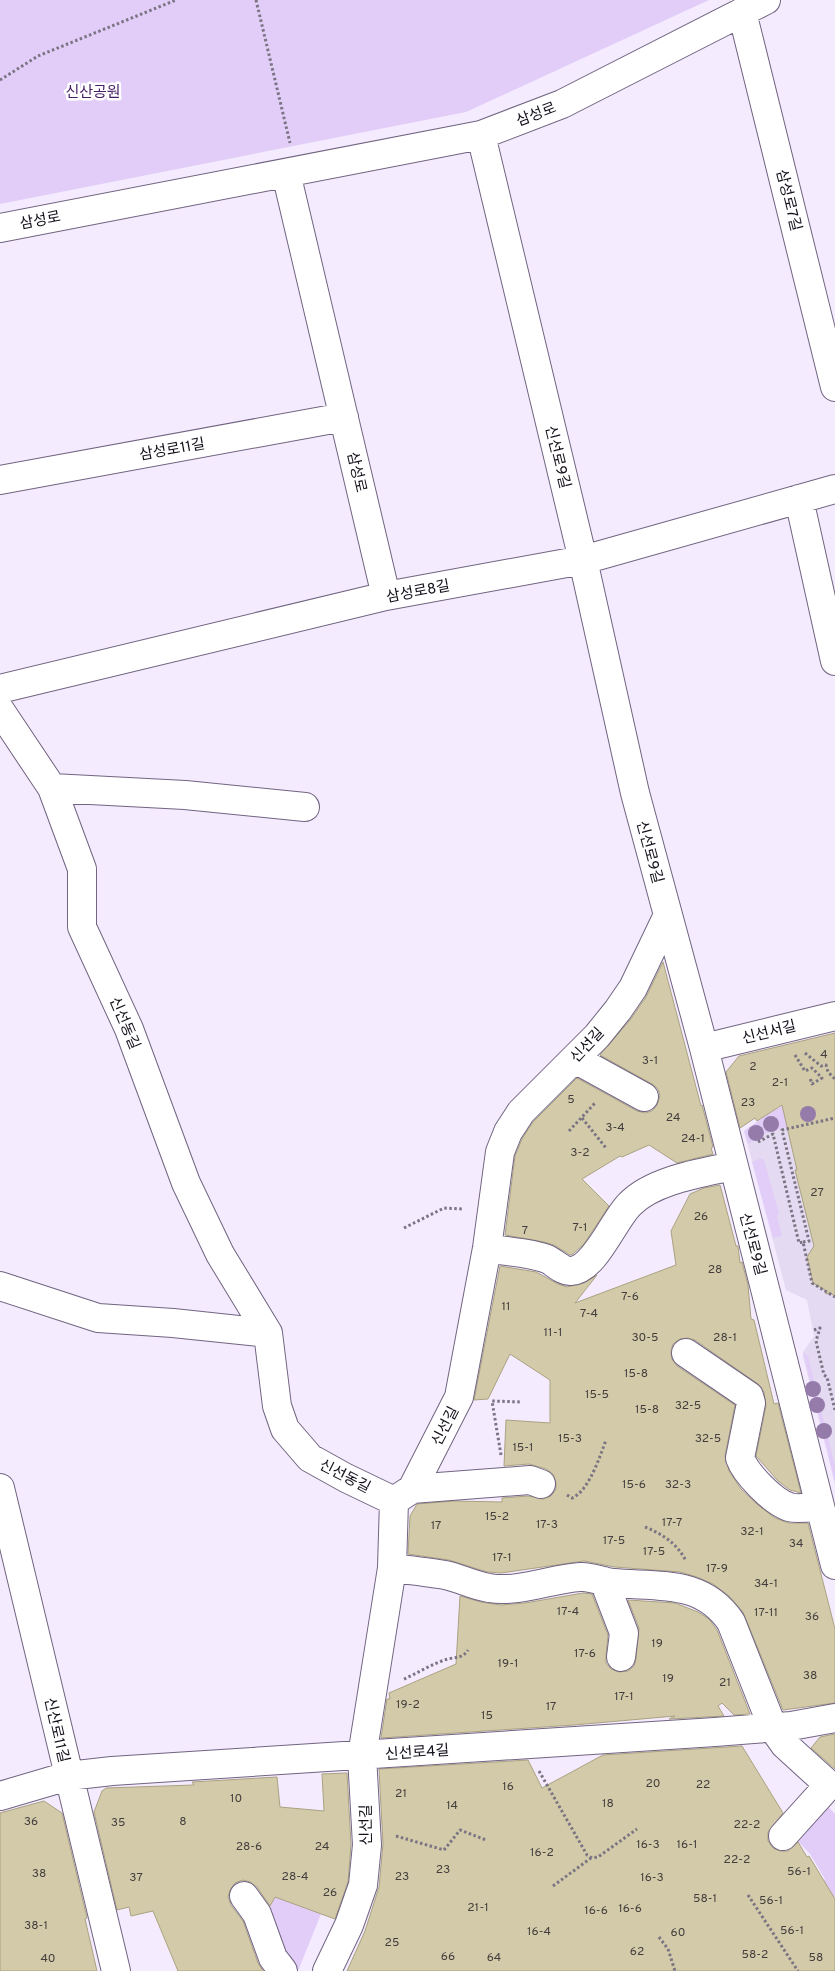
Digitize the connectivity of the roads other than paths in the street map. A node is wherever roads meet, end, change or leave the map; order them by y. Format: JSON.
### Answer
{"nodes":[{"id":1,"x":754,"y":6,"type":"edge"},
{"id":2,"x":481,"y":135,"type":"junction"},
{"id":3,"x":291,"y":172,"type":"junction"},
{"id":4,"x":0,"y":228,"type":"edge"},
{"id":5,"x":835,"y":387,"type":"edge"},
{"id":6,"x":344,"y":417,"type":"junction"},
{"id":7,"x":0,"y":480,"type":"edge"},
{"id":8,"x":835,"y":489,"type":"edge"},
{"id":9,"x":799,"y":499,"type":"junction"},
{"id":10,"x":583,"y":560,"type":"junction"},
{"id":11,"x":386,"y":596,"type":"junction"},
{"id":12,"x":835,"y":661,"type":"edge"},
{"id":13,"x":0,"y":689,"type":"edge"},
{"id":14,"x":0,"y":710,"type":"edge"},
{"id":15,"x":52,"y":788,"type":"junction"},
{"id":16,"x":305,"y":807,"type":"dead end"},
{"id":17,"x":668,"y":917,"type":"junction"},
{"id":18,"x":835,"y":1016,"type":"edge"},
{"id":19,"x":704,"y":1048,"type":"junction"},
{"id":20,"x":575,"y":1059,"type":"junction"},
{"id":21,"x":644,"y":1097,"type":"dead end"},
{"id":22,"x":733,"y":1166,"type":"junction"},
{"id":23,"x":487,"y":1248,"type":"junction"},
{"id":24,"x":0,"y":1286,"type":"edge"},
{"id":25,"x":268,"y":1334,"type":"junction"},
{"id":26,"x":686,"y":1353,"type":"dead end"},
{"id":27,"x":792,"y":1394,"type":"junction"},
{"id":28,"x":751,"y":1403,"type":"junction"},
{"id":29,"x":540,"y":1484,"type":"road end"},
{"id":30,"x":0,"y":1488,"type":"edge"},
{"id":31,"x":403,"y":1495,"type":"junction"},
{"id":32,"x":820,"y":1506,"type":"junction"},
{"id":33,"x":835,"y":1565,"type":"edge"},
{"id":34,"x":392,"y":1568,"type":"junction"},
{"id":35,"x":604,"y":1581,"type":"junction"},
{"id":36,"x":621,"y":1657,"type":"dead end"},
{"id":37,"x":835,"y":1718,"type":"edge"},
{"id":38,"x":773,"y":1728,"type":"junction"},
{"id":39,"x":362,"y":1756,"type":"junction"},
{"id":40,"x":68,"y":1776,"type":"junction"},
{"id":41,"x":0,"y":1796,"type":"edge"},
{"id":42,"x":783,"y":1836,"type":"dead end"},
{"id":43,"x":244,"y":1896,"type":"dead end"},
{"id":44,"x":116,"y":1971,"type":"edge"},
{"id":45,"x":284,"y":1971,"type":"edge"},
{"id":46,"x":328,"y":1971,"type":"edge"}],
"edges":[{"from":1,"to":2,"type":"street","name":"삼성로"},
{"from":1,"to":5,"type":"street","name":"삼성로7길"},
{"from":2,"to":3,"type":"street","name":"삼성로"},
{"from":2,"to":10,"type":"street","name":"신선로9길"},
{"from":3,"to":4,"type":"street","name":"삼성로"},
{"from":3,"to":6,"type":"street","name":"삼성로"},
{"from":6,"to":7,"type":"street","name":"삼성로11길"},
{"from":6,"to":11,"type":"street","name":"삼성로"},
{"from":8,"to":9,"type":"street","name":"삼성로8길"},
{"from":9,"to":10,"type":"street","name":"삼성로8길"},
{"from":9,"to":12,"type":"street"},
{"from":10,"to":11,"type":"street","name":"삼성로8길"},
{"from":10,"to":17,"type":"street","name":"신선로9길"},
{"from":11,"to":13,"type":"street","name":"삼성로8길"},
{"from":14,"to":15,"type":"street","name":"신선동길"},
{"from":15,"to":16,"type":"street"},
{"from":15,"to":25,"type":"street","name":"신선동길"},
{"from":17,"to":19,"type":"street","name":"신선로9길"},
{"from":17,"to":20,"type":"street","name":"신선길"},
{"from":18,"to":19,"type":"street","name":"신선서길"},
{"from":19,"to":22,"type":"street","name":"신선로9길"},
{"from":20,"to":21,"type":"street"},
{"from":20,"to":23,"type":"street","name":"신선길"},
{"from":22,"to":23,"type":"street"},
{"from":22,"to":27,"type":"street","name":"신선로9길"},
{"from":23,"to":31,"type":"street","name":"신선길"},
{"from":24,"to":25,"type":"street"},
{"from":25,"to":31,"type":"street","name":"신선동길"},
{"from":26,"to":28,"type":"street"},
{"from":27,"to":28,"type":"street"},
{"from":27,"to":32,"type":"street","name":"신선로9길"},
{"from":28,"to":32,"type":"street"},
{"from":29,"to":31,"type":"street"},
{"from":30,"to":40,"type":"street","name":"신산로11길"},
{"from":31,"to":34,"type":"street","name":"신선길"},
{"from":32,"to":33,"type":"street","name":"신선로9길"},
{"from":34,"to":35,"type":"street"},
{"from":34,"to":39,"type":"street","name":"신선길"},
{"from":35,"to":36,"type":"street"},
{"from":35,"to":38,"type":"street"},
{"from":37,"to":38,"type":"street","name":"신선로4길"},
{"from":38,"to":39,"type":"street","name":"신선로4길"},
{"from":38,"to":42,"type":"street"},
{"from":39,"to":40,"type":"street","name":"신선로4길"},
{"from":39,"to":46,"type":"street","name":"신선길"},
{"from":40,"to":41,"type":"street","name":"신선로4길"},
{"from":40,"to":44,"type":"street","name":"신산로11길"},
{"from":43,"to":45,"type":"street"}]}
